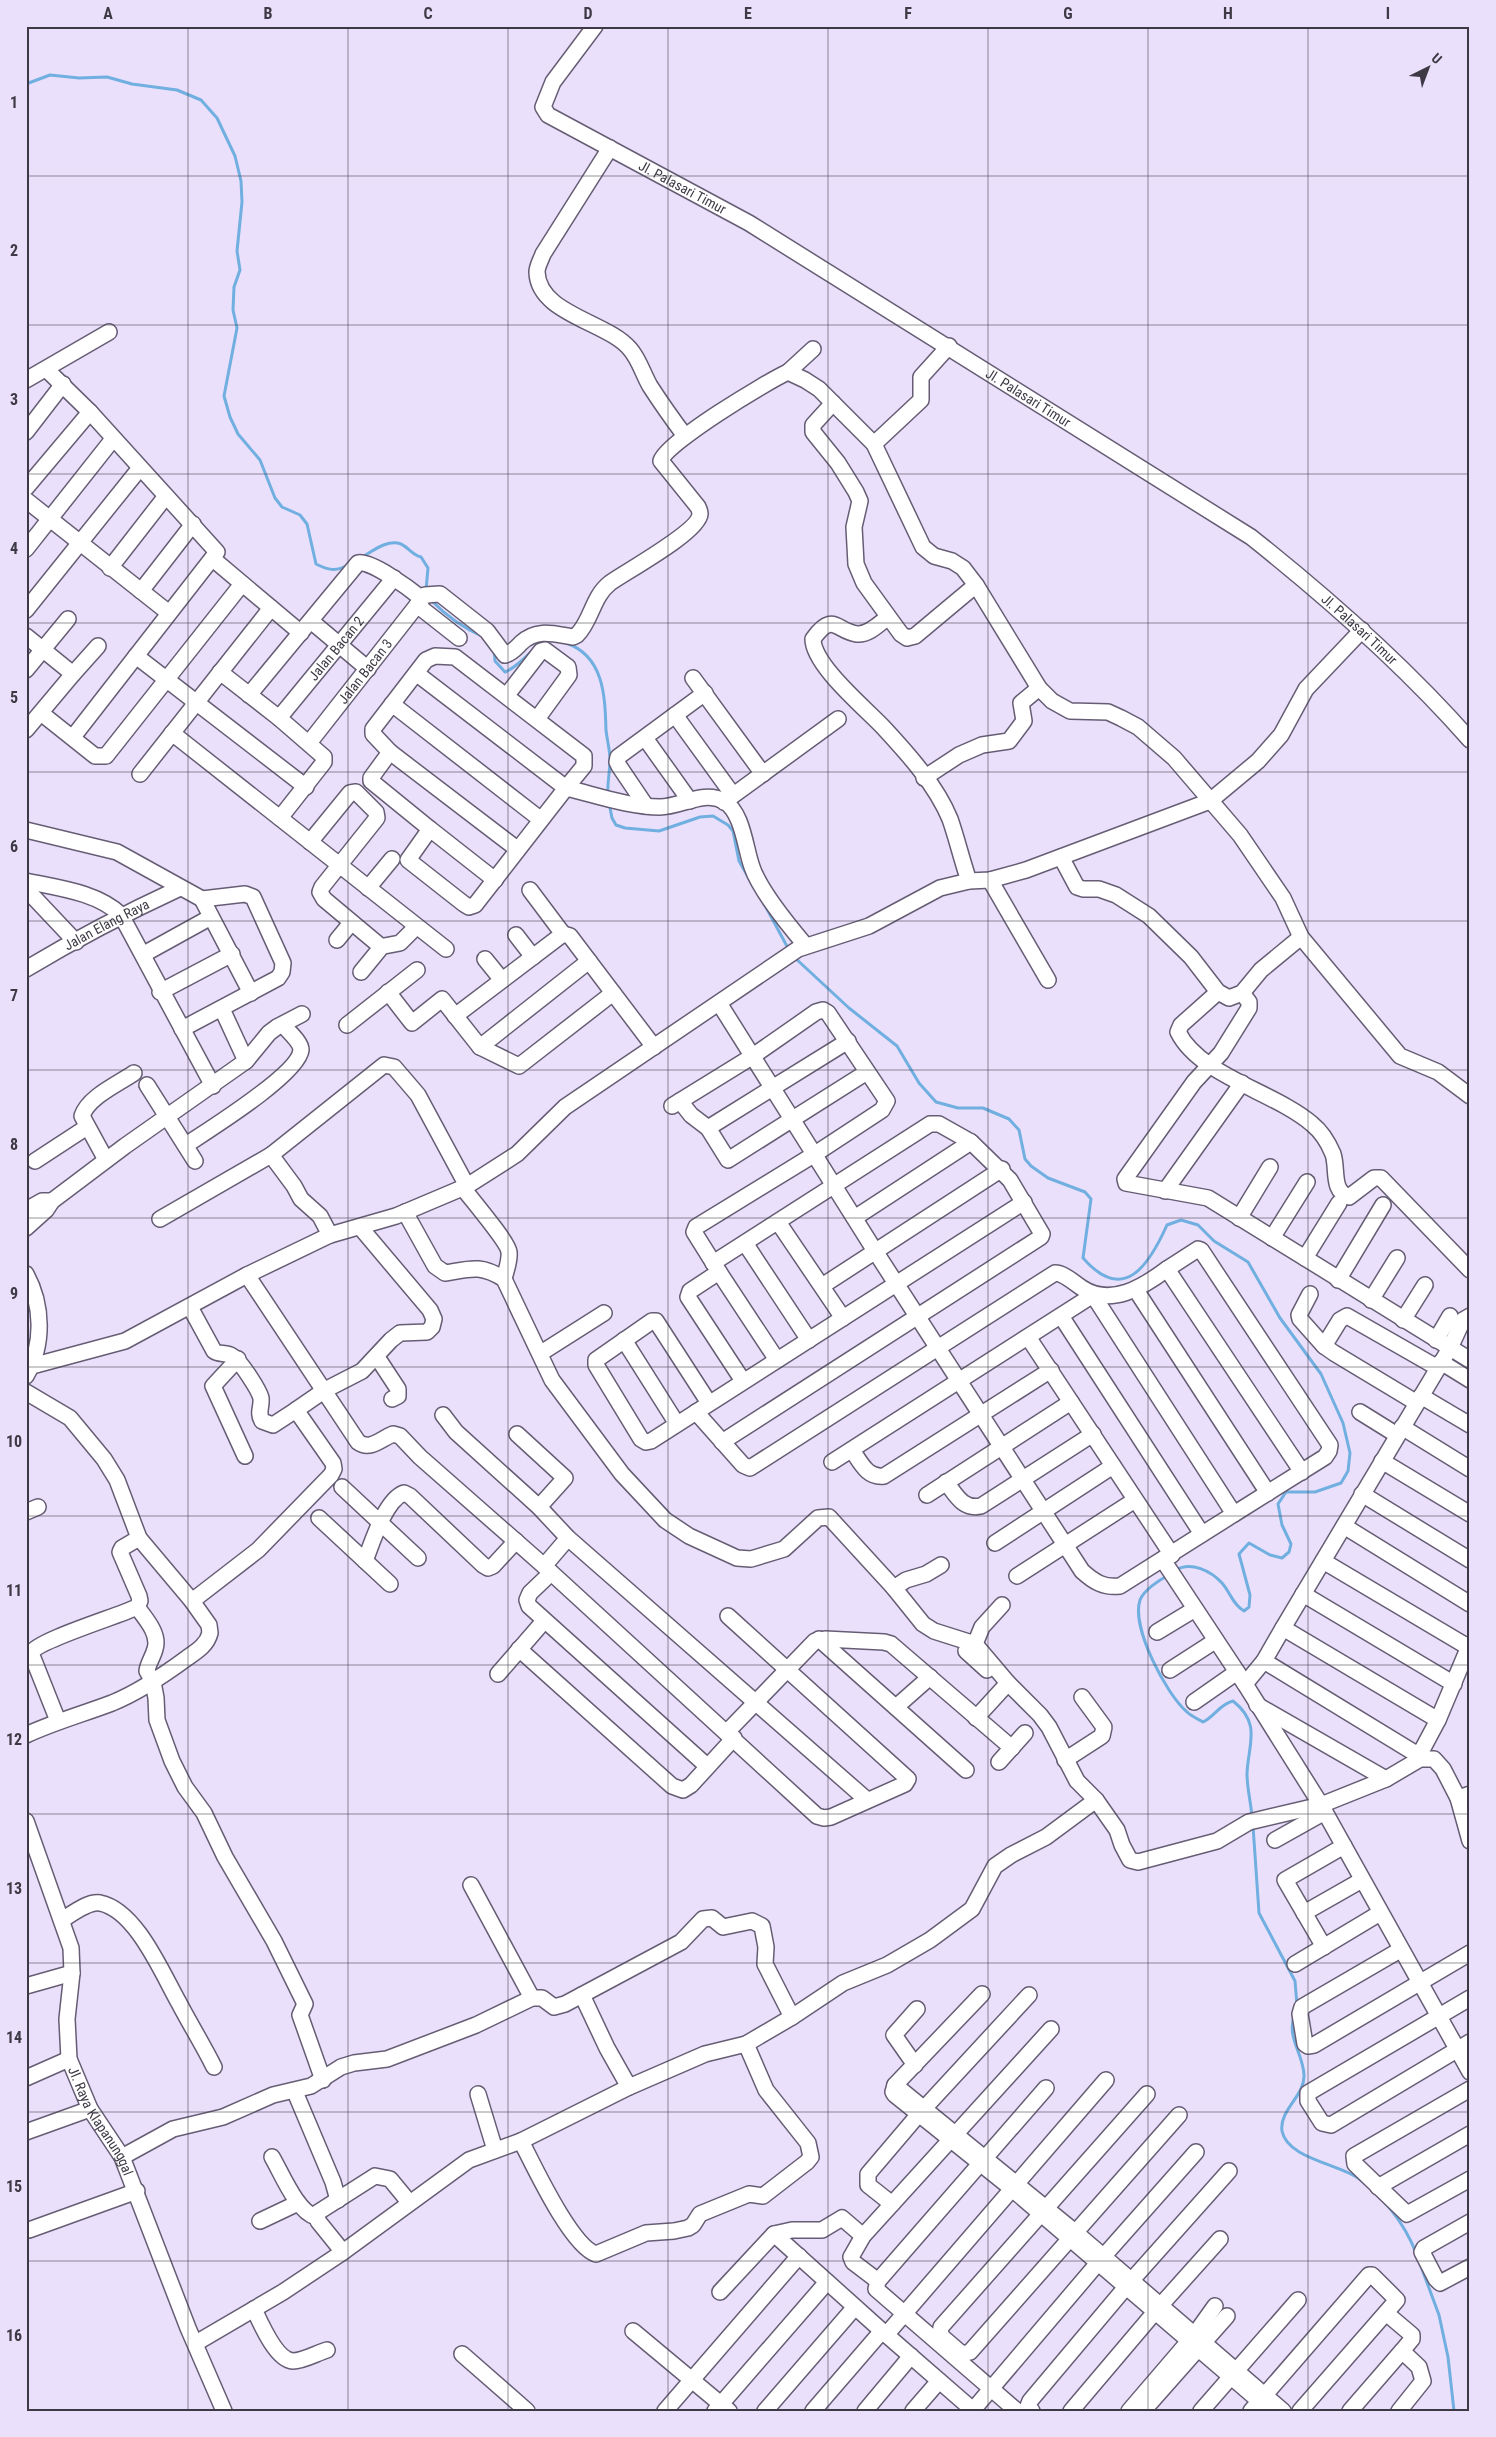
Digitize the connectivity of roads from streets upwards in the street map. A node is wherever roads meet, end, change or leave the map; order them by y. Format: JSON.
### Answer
{"nodes":[{"id":1,"x":595,"y":26,"type":"edge"},
{"id":2,"x":610,"y":148,"type":"junction"},
{"id":3,"x":109,"y":332,"type":"dead end"},
{"id":4,"x":949,"y":346,"type":"junction"},
{"id":5,"x":813,"y":349,"type":"dead end"},
{"id":6,"x":46,"y":369,"type":"junction"},
{"id":7,"x":788,"y":372,"type":"junction"},
{"id":8,"x":26,"y":380,"type":"edge"},
{"id":9,"x":63,"y":384,"type":"junction"},
{"id":10,"x":833,"y":403,"type":"junction"},
{"id":11,"x":90,"y":412,"type":"junction"},
{"id":12,"x":26,"y":432,"type":"edge"},
{"id":13,"x":685,"y":436,"type":"junction"},
{"id":14,"x":113,"y":439,"type":"junction"},
{"id":15,"x":874,"y":444,"type":"junction"},
{"id":16,"x":140,"y":468,"type":"junction"},
{"id":17,"x":26,"y":488,"type":"edge"},
{"id":18,"x":166,"y":496,"type":"junction"},
{"id":19,"x":26,"y":500,"type":"edge"},
{"id":20,"x":51,"y":520,"type":"junction"},
{"id":21,"x":193,"y":524,"type":"junction"},
{"id":22,"x":79,"y":543,"type":"junction"},
{"id":23,"x":26,"y":549,"type":"edge"},
{"id":24,"x":213,"y":559,"type":"junction"},
{"id":25,"x":110,"y":568,"type":"junction"},
{"id":26,"x":394,"y":578,"type":"junction"},
{"id":27,"x":242,"y":584,"type":"junction"},
{"id":28,"x":976,"y":585,"type":"junction"},
{"id":29,"x":141,"y":591,"type":"junction"},
{"id":30,"x":424,"y":598,"type":"junction"},
{"id":31,"x":271,"y":608,"type":"junction"},
{"id":32,"x":26,"y":610,"type":"edge"},
{"id":33,"x":169,"y":613,"type":"junction"},
{"id":34,"x":888,"y":617,"type":"junction"},
{"id":35,"x":68,"y":619,"type":"dead end"},
{"id":36,"x":311,"y":621,"type":"junction"},
{"id":37,"x":1362,"y":630,"type":"junction"},
{"id":38,"x":301,"y":633,"type":"junction"},
{"id":39,"x":26,"y":636,"type":"edge"},
{"id":40,"x":459,"y":638,"type":"dead end"},
{"id":41,"x":98,"y":646,"type":"dead end"},
{"id":42,"x":340,"y":646,"type":"junction"},
{"id":43,"x":43,"y":649,"type":"junction"},
{"id":44,"x":136,"y":656,"type":"junction"},
{"id":45,"x":368,"y":669,"type":"junction"},
{"id":46,"x":26,"y":670,"type":"edge"},
{"id":47,"x":220,"y":672,"type":"junction"},
{"id":48,"x":416,"y":673,"type":"junction"},
{"id":49,"x":73,"y":674,"type":"junction"},
{"id":50,"x":693,"y":678,"type":"dead end"},
{"id":51,"x":168,"y":680,"type":"junction"},
{"id":52,"x":1039,"y":688,"type":"junction"},
{"id":53,"x":705,"y":694,"type":"junction"},
{"id":54,"x":249,"y":695,"type":"junction"},
{"id":55,"x":507,"y":695,"type":"junction"},
{"id":56,"x":197,"y":702,"type":"junction"},
{"id":57,"x":392,"y":704,"type":"junction"},
{"id":58,"x":41,"y":713,"type":"junction"},
{"id":59,"x":675,"y":715,"type":"junction"},
{"id":60,"x":279,"y":718,"type":"junction"},
{"id":61,"x":537,"y":718,"type":"junction"},
{"id":62,"x":838,"y":719,"type":"dead end"},
{"id":63,"x":26,"y":730,"type":"edge"},
{"id":64,"x":172,"y":733,"type":"junction"},
{"id":65,"x":73,"y":738,"type":"junction"},
{"id":66,"x":645,"y":738,"type":"junction"},
{"id":67,"x":1470,"y":740,"type":"edge"},
{"id":68,"x":309,"y":743,"type":"junction"},
{"id":69,"x":390,"y":752,"type":"junction"},
{"id":70,"x":140,"y":774,"type":"dead end"},
{"id":71,"x":763,"y":774,"type":"junction"},
{"id":72,"x":924,"y":778,"type":"junction"},
{"id":73,"x":371,"y":781,"type":"junction"},
{"id":74,"x":306,"y":787,"type":"junction"},
{"id":75,"x":566,"y":788,"type":"junction"},
{"id":76,"x":356,"y":792,"type":"junction"},
{"id":77,"x":729,"y":798,"type":"junction"},
{"id":78,"x":690,"y":800,"type":"junction"},
{"id":79,"x":1210,"y":801,"type":"junction"},
{"id":80,"x":646,"y":806,"type":"junction"},
{"id":81,"x":280,"y":818,"type":"junction"},
{"id":82,"x":540,"y":819,"type":"junction"},
{"id":83,"x":430,"y":829,"type":"junction"},
{"id":84,"x":26,"y":830,"type":"edge"},
{"id":85,"x":310,"y":842,"type":"junction"},
{"id":86,"x":517,"y":849,"type":"junction"},
{"id":87,"x":1061,"y":857,"type":"junction"},
{"id":88,"x":392,"y":859,"type":"dead end"},
{"id":89,"x":339,"y":866,"type":"junction"},
{"id":90,"x":495,"y":880,"type":"junction"},
{"id":91,"x":990,"y":880,"type":"junction"},
{"id":92,"x":26,"y":881,"type":"edge"},
{"id":93,"x":969,"y":882,"type":"junction"},
{"id":94,"x":180,"y":888,"type":"junction"},
{"id":95,"x":368,"y":888,"type":"junction"},
{"id":96,"x":530,"y":890,"type":"dead end"},
{"id":97,"x":29,"y":898,"type":"edge"},
{"id":98,"x":202,"y":898,"type":"junction"},
{"id":99,"x":121,"y":915,"type":"junction"},
{"id":100,"x":211,"y":917,"type":"junction"},
{"id":101,"x":351,"y":923,"type":"junction"},
{"id":102,"x":416,"y":927,"type":"junction"},
{"id":103,"x":563,"y":934,"type":"junction"},
{"id":104,"x":516,"y":935,"type":"dead end"},
{"id":105,"x":1301,"y":937,"type":"junction"},
{"id":106,"x":337,"y":940,"type":"dead end"},
{"id":107,"x":76,"y":942,"type":"junction"},
{"id":108,"x":379,"y":947,"type":"junction"},
{"id":109,"x":802,"y":948,"type":"junction"},
{"id":110,"x":446,"y":950,"type":"dead end"},
{"id":111,"x":144,"y":954,"type":"junction"},
{"id":112,"x":232,"y":954,"type":"junction"},
{"id":113,"x":533,"y":957,"type":"junction"},
{"id":114,"x":485,"y":958,"type":"dead end"},
{"id":115,"x":589,"y":961,"type":"junction"},
{"id":116,"x":29,"y":962,"type":"edge"},
{"id":117,"x":417,"y":970,"type":"dead end"},
{"id":118,"x":361,"y":972,"type":"dead end"},
{"id":119,"x":502,"y":980,"type":"junction"},
{"id":120,"x":1048,"y":980,"type":"dead end"},
{"id":121,"x":160,"y":992,"type":"junction"},
{"id":122,"x":388,"y":992,"type":"junction"},
{"id":123,"x":1218,"y":992,"type":"junction"},
{"id":124,"x":251,"y":993,"type":"junction"},
{"id":125,"x":613,"y":993,"type":"junction"},
{"id":126,"x":1242,"y":993,"type":"junction"},
{"id":127,"x":719,"y":1003,"type":"junction"},
{"id":128,"x":222,"y":1009,"type":"junction"},
{"id":129,"x":302,"y":1014,"type":"dead end"},
{"id":130,"x":455,"y":1016,"type":"junction"},
{"id":131,"x":346,"y":1024,"type":"dead end"},
{"id":132,"x":283,"y":1026,"type":"junction"},
{"id":133,"x":182,"y":1029,"type":"junction"},
{"id":134,"x":848,"y":1040,"type":"junction"},
{"id":135,"x":480,"y":1047,"type":"junction"},
{"id":136,"x":654,"y":1047,"type":"junction"},
{"id":137,"x":753,"y":1056,"type":"junction"},
{"id":138,"x":246,"y":1061,"type":"junction"},
{"id":139,"x":1210,"y":1065,"type":"junction"},
{"id":140,"x":867,"y":1072,"type":"junction"},
{"id":141,"x":134,"y":1073,"type":"dead end"},
{"id":142,"x":1242,"y":1083,"type":"junction"},
{"id":143,"x":147,"y":1085,"type":"dead end"},
{"id":144,"x":213,"y":1086,"type":"junction"},
{"id":145,"x":773,"y":1088,"type":"junction"},
{"id":146,"x":1470,"y":1096,"type":"edge"},
{"id":147,"x":166,"y":1117,"type":"junction"},
{"id":148,"x":794,"y":1120,"type":"junction"},
{"id":149,"x":87,"y":1127,"type":"junction"},
{"id":150,"x":708,"y":1128,"type":"junction"},
{"id":151,"x":971,"y":1142,"type":"junction"},
{"id":152,"x":186,"y":1145,"type":"junction"},
{"id":153,"x":815,"y":1154,"type":"junction"},
{"id":154,"x":272,"y":1155,"type":"junction"},
{"id":155,"x":106,"y":1160,"type":"junction"},
{"id":156,"x":35,"y":1161,"type":"dead end"},
{"id":157,"x":195,"y":1161,"type":"dead end"},
{"id":158,"x":1270,"y":1167,"type":"dead end"},
{"id":159,"x":1002,"y":1169,"type":"junction"},
{"id":160,"x":1308,"y":1182,"type":"dead end"},
{"id":161,"x":835,"y":1185,"type":"junction"},
{"id":162,"x":465,"y":1187,"type":"junction"},
{"id":163,"x":1164,"y":1191,"type":"junction"},
{"id":164,"x":52,"y":1201,"type":"junction"},
{"id":165,"x":1024,"y":1202,"type":"junction"},
{"id":166,"x":1339,"y":1203,"type":"dead end"},
{"id":167,"x":1383,"y":1205,"type":"dead end"},
{"id":168,"x":26,"y":1210,"type":"edge"},
{"id":169,"x":405,"y":1212,"type":"junction"},
{"id":170,"x":856,"y":1218,"type":"junction"},
{"id":171,"x":1239,"y":1218,"type":"junction"},
{"id":172,"x":160,"y":1219,"type":"dead end"},
{"id":173,"x":778,"y":1222,"type":"junction"},
{"id":174,"x":360,"y":1227,"type":"junction"},
{"id":175,"x":26,"y":1228,"type":"edge"},
{"id":176,"x":330,"y":1235,"type":"junction"},
{"id":177,"x":1272,"y":1238,"type":"junction"},
{"id":178,"x":745,"y":1243,"type":"junction"},
{"id":179,"x":875,"y":1251,"type":"junction"},
{"id":180,"x":1305,"y":1258,"type":"junction"},
{"id":181,"x":1397,"y":1258,"type":"dead end"},
{"id":182,"x":716,"y":1268,"type":"junction"},
{"id":183,"x":1167,"y":1269,"type":"junction"},
{"id":184,"x":1470,"y":1270,"type":"edge"},
{"id":185,"x":26,"y":1274,"type":"edge"},
{"id":186,"x":247,"y":1275,"type":"junction"},
{"id":187,"x":504,"y":1279,"type":"junction"},
{"id":188,"x":1338,"y":1280,"type":"junction"},
{"id":189,"x":898,"y":1284,"type":"junction"},
{"id":190,"x":1424,"y":1284,"type":"dead end"},
{"id":191,"x":822,"y":1286,"type":"junction"},
{"id":192,"x":1136,"y":1290,"type":"junction"},
{"id":193,"x":1310,"y":1294,"type":"dead end"},
{"id":194,"x":1093,"y":1295,"type":"junction"},
{"id":195,"x":1371,"y":1300,"type":"junction"},
{"id":196,"x":190,"y":1307,"type":"junction"},
{"id":197,"x":604,"y":1313,"type":"dead end"},
{"id":198,"x":918,"y":1315,"type":"junction"},
{"id":199,"x":1061,"y":1316,"type":"junction"},
{"id":200,"x":1450,"y":1316,"type":"dead end"},
{"id":201,"x":1470,"y":1316,"type":"edge"},
{"id":202,"x":843,"y":1318,"type":"junction"},
{"id":203,"x":1403,"y":1320,"type":"junction"},
{"id":204,"x":1028,"y":1337,"type":"junction"},
{"id":205,"x":624,"y":1340,"type":"junction"},
{"id":206,"x":809,"y":1340,"type":"junction"},
{"id":207,"x":1436,"y":1340,"type":"junction"},
{"id":208,"x":1324,"y":1346,"type":"junction"},
{"id":209,"x":1450,"y":1348,"type":"junction"},
{"id":210,"x":939,"y":1349,"type":"junction"},
{"id":211,"x":541,"y":1354,"type":"junction"},
{"id":212,"x":377,"y":1357,"type":"junction"},
{"id":213,"x":238,"y":1359,"type":"junction"},
{"id":214,"x":777,"y":1360,"type":"junction"},
{"id":215,"x":1470,"y":1360,"type":"edge"},
{"id":216,"x":1440,"y":1365,"type":"junction"},
{"id":217,"x":1051,"y":1370,"type":"junction"},
{"id":218,"x":29,"y":1371,"type":"edge"},
{"id":219,"x":1470,"y":1380,"type":"edge"},
{"id":220,"x":743,"y":1381,"type":"junction"},
{"id":221,"x":959,"y":1382,"type":"junction"},
{"id":222,"x":325,"y":1390,"type":"junction"},
{"id":223,"x":26,"y":1392,"type":"edge"},
{"id":224,"x":392,"y":1399,"type":"dead end"},
{"id":225,"x":1419,"y":1400,"type":"junction"},
{"id":226,"x":1071,"y":1402,"type":"junction"},
{"id":227,"x":709,"y":1403,"type":"junction"},
{"id":228,"x":296,"y":1410,"type":"junction"},
{"id":229,"x":696,"y":1412,"type":"junction"},
{"id":230,"x":1360,"y":1412,"type":"dead end"},
{"id":231,"x":980,"y":1413,"type":"junction"},
{"id":232,"x":443,"y":1415,"type":"dead end"},
{"id":233,"x":677,"y":1424,"type":"junction"},
{"id":234,"x":1470,"y":1426,"type":"edge"},
{"id":235,"x":1399,"y":1431,"type":"junction"},
{"id":236,"x":517,"y":1434,"type":"dead end"},
{"id":237,"x":1093,"y":1434,"type":"junction"},
{"id":238,"x":722,"y":1442,"type":"junction"},
{"id":239,"x":1001,"y":1447,"type":"junction"},
{"id":240,"x":852,"y":1450,"type":"junction"},
{"id":241,"x":245,"y":1456,"type":"dead end"},
{"id":242,"x":1382,"y":1461,"type":"junction"},
{"id":243,"x":832,"y":1462,"type":"dead end"},
{"id":244,"x":1113,"y":1466,"type":"junction"},
{"id":245,"x":1470,"y":1469,"type":"edge"},
{"id":246,"x":1302,"y":1472,"type":"junction"},
{"id":247,"x":1023,"y":1480,"type":"junction"},
{"id":248,"x":946,"y":1482,"type":"junction"},
{"id":249,"x":342,"y":1488,"type":"dead end"},
{"id":250,"x":1268,"y":1493,"type":"junction"},
{"id":251,"x":1362,"y":1494,"type":"junction"},
{"id":252,"x":927,"y":1495,"type":"dead end"},
{"id":253,"x":1135,"y":1500,"type":"junction"},
{"id":254,"x":539,"y":1506,"type":"junction"},
{"id":255,"x":1044,"y":1512,"type":"junction"},
{"id":256,"x":1234,"y":1514,"type":"junction"},
{"id":257,"x":1470,"y":1514,"type":"edge"},
{"id":258,"x":319,"y":1518,"type":"dead end"},
{"id":259,"x":380,"y":1523,"type":"junction"},
{"id":260,"x":1344,"y":1526,"type":"junction"},
{"id":261,"x":1202,"y":1534,"type":"junction"},
{"id":262,"x":139,"y":1538,"type":"junction"},
{"id":263,"x":568,"y":1538,"type":"junction"},
{"id":264,"x":516,"y":1541,"type":"junction"},
{"id":265,"x":995,"y":1543,"type":"dead end"},
{"id":266,"x":1064,"y":1544,"type":"junction"},
{"id":267,"x":418,"y":1558,"type":"dead end"},
{"id":268,"x":1470,"y":1560,"type":"edge"},
{"id":269,"x":365,"y":1561,"type":"junction"},
{"id":270,"x":1168,"y":1561,"type":"junction"},
{"id":271,"x":1323,"y":1561,"type":"junction"},
{"id":272,"x":941,"y":1565,"type":"dead end"},
{"id":273,"x":548,"y":1570,"type":"junction"},
{"id":274,"x":1017,"y":1576,"type":"dead end"},
{"id":275,"x":390,"y":1584,"type":"dead end"},
{"id":276,"x":894,"y":1588,"type":"junction"},
{"id":277,"x":1303,"y":1594,"type":"junction"},
{"id":278,"x":192,"y":1601,"type":"junction"},
{"id":279,"x":1470,"y":1604,"type":"edge"},
{"id":280,"x":1002,"y":1605,"type":"dead end"},
{"id":281,"x":137,"y":1607,"type":"junction"},
{"id":282,"x":1194,"y":1609,"type":"junction"},
{"id":283,"x":728,"y":1616,"type":"dead end"},
{"id":284,"x":544,"y":1621,"type":"junction"},
{"id":285,"x":1283,"y":1628,"type":"junction"},
{"id":286,"x":1157,"y":1632,"type":"dead end"},
{"id":287,"x":819,"y":1639,"type":"junction"},
{"id":288,"x":1215,"y":1641,"type":"junction"},
{"id":289,"x":1469,"y":1646,"type":"edge"},
{"id":290,"x":970,"y":1648,"type":"junction"},
{"id":291,"x":519,"y":1649,"type":"junction"},
{"id":292,"x":1264,"y":1661,"type":"junction"},
{"id":293,"x":786,"y":1668,"type":"junction"},
{"id":294,"x":1170,"y":1670,"type":"dead end"},
{"id":295,"x":498,"y":1674,"type":"dead end"},
{"id":296,"x":930,"y":1677,"type":"junction"},
{"id":297,"x":1241,"y":1678,"type":"junction"},
{"id":298,"x":153,"y":1682,"type":"junction"},
{"id":299,"x":1454,"y":1684,"type":"junction"},
{"id":300,"x":1006,"y":1685,"type":"junction"},
{"id":301,"x":1082,"y":1697,"type":"dead end"},
{"id":302,"x":755,"y":1700,"type":"junction"},
{"id":303,"x":1194,"y":1702,"type":"dead end"},
{"id":304,"x":1256,"y":1704,"type":"junction"},
{"id":305,"x":896,"y":1707,"type":"junction"},
{"id":306,"x":976,"y":1718,"type":"junction"},
{"id":307,"x":58,"y":1720,"type":"junction"},
{"id":308,"x":1438,"y":1720,"type":"junction"},
{"id":309,"x":1025,"y":1733,"type":"dead end"},
{"id":310,"x":26,"y":1735,"type":"edge"},
{"id":311,"x":731,"y":1735,"type":"junction"},
{"id":312,"x":1012,"y":1748,"type":"junction"},
{"id":313,"x":1419,"y":1756,"type":"junction"},
{"id":314,"x":1065,"y":1760,"type":"junction"},
{"id":315,"x":999,"y":1762,"type":"dead end"},
{"id":316,"x":708,"y":1766,"type":"junction"},
{"id":317,"x":966,"y":1770,"type":"dead end"},
{"id":318,"x":1386,"y":1779,"type":"junction"},
{"id":319,"x":1464,"y":1796,"type":"edge"},
{"id":320,"x":867,"y":1800,"type":"junction"},
{"id":321,"x":1096,"y":1800,"type":"junction"},
{"id":322,"x":1323,"y":1809,"type":"junction"},
{"id":323,"x":26,"y":1821,"type":"edge"},
{"id":324,"x":1275,"y":1840,"type":"dead end"},
{"id":325,"x":1470,"y":1841,"type":"edge"},
{"id":326,"x":1344,"y":1846,"type":"junction"},
{"id":327,"x":1362,"y":1880,"type":"junction"},
{"id":328,"x":471,"y":1885,"type":"dead end"},
{"id":329,"x":1380,"y":1913,"type":"junction"},
{"id":330,"x":1304,"y":1914,"type":"junction"},
{"id":331,"x":62,"y":1920,"type":"junction"},
{"id":332,"x":1324,"y":1947,"type":"junction"},
{"id":333,"x":1400,"y":1950,"type":"junction"},
{"id":334,"x":1470,"y":1953,"type":"edge"},
{"id":335,"x":1295,"y":1964,"type":"dead end"},
{"id":336,"x":72,"y":1973,"type":"junction"},
{"id":337,"x":1419,"y":1984,"type":"junction"},
{"id":338,"x":26,"y":1986,"type":"edge"},
{"id":339,"x":582,"y":1994,"type":"junction"},
{"id":340,"x":982,"y":1994,"type":"dead end"},
{"id":341,"x":1029,"y":1995,"type":"dead end"},
{"id":342,"x":532,"y":1998,"type":"junction"},
{"id":343,"x":1470,"y":1998,"type":"edge"},
{"id":344,"x":917,"y":2009,"type":"dead end"},
{"id":345,"x":792,"y":2017,"type":"junction"},
{"id":346,"x":1438,"y":2017,"type":"junction"},
{"id":347,"x":1051,"y":2029,"type":"dead end"},
{"id":348,"x":746,"y":2044,"type":"junction"},
{"id":349,"x":1463,"y":2046,"type":"edge"},
{"id":350,"x":69,"y":2059,"type":"junction"},
{"id":351,"x":915,"y":2065,"type":"junction"},
{"id":352,"x":214,"y":2067,"type":"dead end"},
{"id":353,"x":1470,"y":2072,"type":"edge"},
{"id":354,"x":26,"y":2078,"type":"edge"},
{"id":355,"x":323,"y":2080,"type":"junction"},
{"id":356,"x":1106,"y":2080,"type":"dead end"},
{"id":357,"x":629,"y":2087,"type":"junction"},
{"id":358,"x":1046,"y":2088,"type":"dead end"},
{"id":359,"x":1470,"y":2089,"type":"edge"},
{"id":360,"x":295,"y":2092,"type":"junction"},
{"id":361,"x":478,"y":2094,"type":"dead end"},
{"id":362,"x":1147,"y":2094,"type":"dead end"},
{"id":363,"x":90,"y":2109,"type":"junction"},
{"id":364,"x":922,"y":2111,"type":"junction"},
{"id":365,"x":1179,"y":2115,"type":"dead end"},
{"id":366,"x":26,"y":2132,"type":"edge"},
{"id":367,"x":1470,"y":2134,"type":"edge"},
{"id":368,"x":953,"y":2136,"type":"junction"},
{"id":369,"x":521,"y":2141,"type":"junction"},
{"id":370,"x":495,"y":2150,"type":"junction"},
{"id":371,"x":1196,"y":2152,"type":"dead end"},
{"id":372,"x":122,"y":2157,"type":"junction"},
{"id":373,"x":272,"y":2157,"type":"dead end"},
{"id":374,"x":984,"y":2162,"type":"junction"},
{"id":375,"x":1229,"y":2171,"type":"dead end"},
{"id":376,"x":1470,"y":2179,"type":"edge"},
{"id":377,"x":1013,"y":2186,"type":"junction"},
{"id":378,"x":1378,"y":2187,"type":"junction"},
{"id":379,"x":136,"y":2191,"type":"junction"},
{"id":380,"x":338,"y":2200,"type":"junction"},
{"id":381,"x":409,"y":2202,"type":"junction"},
{"id":382,"x":298,"y":2203,"type":"junction"},
{"id":383,"x":892,"y":2204,"type":"junction"},
{"id":384,"x":1042,"y":2210,"type":"junction"},
{"id":385,"x":316,"y":2217,"type":"junction"},
{"id":386,"x":260,"y":2220,"type":"dead end"},
{"id":387,"x":1470,"y":2222,"type":"edge"},
{"id":388,"x":29,"y":2230,"type":"dead end"},
{"id":389,"x":774,"y":2234,"type":"junction"},
{"id":390,"x":1072,"y":2235,"type":"junction"},
{"id":391,"x":863,"y":2236,"type":"junction"},
{"id":392,"x":1220,"y":2239,"type":"dead end"},
{"id":393,"x":343,"y":2252,"type":"junction"},
{"id":394,"x":799,"y":2256,"type":"junction"},
{"id":395,"x":1101,"y":2260,"type":"junction"},
{"id":396,"x":1470,"y":2267,"type":"edge"},
{"id":397,"x":878,"y":2281,"type":"junction"},
{"id":398,"x":827,"y":2282,"type":"junction"},
{"id":399,"x":1129,"y":2284,"type":"junction"},
{"id":400,"x":720,"y":2292,"type":"dead end"},
{"id":401,"x":1298,"y":2300,"type":"dead end"},
{"id":402,"x":855,"y":2307,"type":"junction"},
{"id":403,"x":254,"y":2309,"type":"junction"},
{"id":404,"x":1157,"y":2309,"type":"junction"},
{"id":405,"x":1221,"y":2311,"type":"dead end"},
{"id":406,"x":904,"y":2313,"type":"junction"},
{"id":407,"x":1386,"y":2313,"type":"junction"},
{"id":408,"x":633,"y":2331,"type":"dead end"},
{"id":409,"x":884,"y":2333,"type":"junction"},
{"id":410,"x":1197,"y":2341,"type":"junction"},
{"id":411,"x":196,"y":2343,"type":"junction"},
{"id":412,"x":327,"y":2350,"type":"dead end"},
{"id":413,"x":1402,"y":2351,"type":"junction"},
{"id":414,"x":462,"y":2354,"type":"dead end"},
{"id":415,"x":911,"y":2356,"type":"junction"},
{"id":416,"x":1234,"y":2373,"type":"junction"},
{"id":417,"x":939,"y":2380,"type":"junction"},
{"id":418,"x":691,"y":2381,"type":"junction"},
{"id":419,"x":991,"y":2388,"type":"junction"},
{"id":420,"x":1259,"y":2402,"type":"edge"},
{"id":421,"x":721,"y":2408,"type":"edge"},
{"id":422,"x":970,"y":2409,"type":"edge"},
{"id":423,"x":224,"y":2411,"type":"edge"},
{"id":424,"x":527,"y":2411,"type":"edge"},
{"id":425,"x":666,"y":2411,"type":"edge"},
{"id":426,"x":765,"y":2411,"type":"edge"},
{"id":427,"x":814,"y":2411,"type":"edge"},
{"id":428,"x":865,"y":2411,"type":"edge"},
{"id":429,"x":913,"y":2411,"type":"edge"},
{"id":430,"x":1017,"y":2411,"type":"edge"},
{"id":431,"x":1032,"y":2411,"type":"edge"},
{"id":432,"x":1071,"y":2411,"type":"edge"},
{"id":433,"x":1129,"y":2411,"type":"edge"},
{"id":434,"x":1143,"y":2411,"type":"edge"},
{"id":435,"x":1201,"y":2411,"type":"edge"},
{"id":436,"x":1271,"y":2411,"type":"edge"},
{"id":437,"x":1283,"y":2411,"type":"edge"},
{"id":438,"x":1300,"y":2411,"type":"edge"},
{"id":439,"x":1350,"y":2411,"type":"edge"},
{"id":440,"x":1399,"y":2411,"type":"edge"}],
"edges":[{"from":1,"to":2,"type":"street","name":"Jl. Palasari Timur"},
{"from":2,"to":4,"type":"street","name":"Jl. Palasari Timur"},
{"from":2,"to":13,"type":"street"},
{"from":3,"to":6,"type":"street"},
{"from":4,"to":15,"type":"street"},
{"from":4,"to":37,"type":"street","name":"Jl. Palasari Timur"},
{"from":5,"to":7,"type":"street"},
{"from":6,"to":8,"type":"street"},
{"from":6,"to":9,"type":"street"},
{"from":7,"to":10,"type":"street"},
{"from":7,"to":13,"type":"street"},
{"from":9,"to":11,"type":"street"},
{"from":9,"to":12,"type":"street"},
{"from":10,"to":15,"type":"street"},
{"from":10,"to":34,"type":"street"},
{"from":11,"to":14,"type":"street"},
{"from":11,"to":17,"type":"street"},
{"from":13,"to":30,"type":"street"},
{"from":14,"to":16,"type":"street"},
{"from":14,"to":20,"type":"street"},
{"from":15,"to":28,"type":"street"},
{"from":16,"to":18,"type":"street"},
{"from":16,"to":22,"type":"street"},
{"from":18,"to":21,"type":"street"},
{"from":18,"to":25,"type":"street"},
{"from":19,"to":20,"type":"street"},
{"from":20,"to":22,"type":"street"},
{"from":20,"to":23,"type":"street"},
{"from":21,"to":24,"type":"street"},
{"from":21,"to":29,"type":"street"},
{"from":22,"to":25,"type":"street"},
{"from":22,"to":32,"type":"street"},
{"from":24,"to":27,"type":"street"},
{"from":24,"to":33,"type":"street"},
{"from":25,"to":29,"type":"street"},
{"from":26,"to":30,"type":"street"},
{"from":26,"to":36,"type":"street"},
{"from":26,"to":42,"type":"street","name":"Jalan Bacan 2"},
{"from":27,"to":31,"type":"street"},
{"from":27,"to":51,"type":"street"},
{"from":28,"to":34,"type":"street"},
{"from":28,"to":52,"type":"street"},
{"from":29,"to":33,"type":"street"},
{"from":30,"to":40,"type":"street"},
{"from":30,"to":45,"type":"street","name":"Jalan Bacan 3"},
{"from":31,"to":38,"type":"street"},
{"from":31,"to":47,"type":"street"},
{"from":33,"to":44,"type":"street"},
{"from":34,"to":72,"type":"street"},
{"from":35,"to":43,"type":"street"},
{"from":36,"to":38,"type":"street"},
{"from":36,"to":42,"type":"street"},
{"from":37,"to":67,"type":"street","name":"Jl. Palasari Timur"},
{"from":37,"to":79,"type":"street"},
{"from":38,"to":54,"type":"street"},
{"from":39,"to":43,"type":"street"},
{"from":41,"to":49,"type":"street"},
{"from":42,"to":45,"type":"street"},
{"from":42,"to":60,"type":"street","name":"Jalan Bacan 2"},
{"from":43,"to":46,"type":"street"},
{"from":43,"to":49,"type":"street"},
{"from":44,"to":51,"type":"street"},
{"from":44,"to":65,"type":"street"},
{"from":45,"to":68,"type":"street","name":"Jalan Bacan 3"},
{"from":47,"to":54,"type":"street"},
{"from":47,"to":56,"type":"street"},
{"from":48,"to":55,"type":"street"},
{"from":48,"to":57,"type":"street"},
{"from":48,"to":75,"type":"street"},
{"from":49,"to":58,"type":"street"},
{"from":50,"to":53,"type":"street"},
{"from":51,"to":56,"type":"street"},
{"from":51,"to":65,"type":"street"},
{"from":52,"to":72,"type":"street"},
{"from":52,"to":79,"type":"street"},
{"from":53,"to":59,"type":"street"},
{"from":53,"to":71,"type":"street"},
{"from":54,"to":60,"type":"street"},
{"from":55,"to":61,"type":"street"},
{"from":55,"to":61,"type":"street"},
{"from":56,"to":64,"type":"street"},
{"from":56,"to":74,"type":"street"},
{"from":57,"to":69,"type":"street"},
{"from":57,"to":82,"type":"street"},
{"from":58,"to":63,"type":"street"},
{"from":58,"to":65,"type":"street"},
{"from":59,"to":66,"type":"street"},
{"from":59,"to":77,"type":"street"},
{"from":60,"to":68,"type":"street"},
{"from":61,"to":75,"type":"street"},
{"from":62,"to":71,"type":"street"},
{"from":64,"to":70,"type":"street"},
{"from":64,"to":81,"type":"street"},
{"from":66,"to":78,"type":"street"},
{"from":66,"to":80,"type":"street"},
{"from":68,"to":74,"type":"street"},
{"from":69,"to":73,"type":"street"},
{"from":69,"to":86,"type":"street"},
{"from":71,"to":77,"type":"street"},
{"from":72,"to":93,"type":"street"},
{"from":73,"to":76,"type":"street"},
{"from":73,"to":83,"type":"street"},
{"from":74,"to":81,"type":"street"},
{"from":75,"to":80,"type":"street"},
{"from":75,"to":82,"type":"street"},
{"from":76,"to":85,"type":"street"},
{"from":76,"to":89,"type":"street"},
{"from":77,"to":78,"type":"street"},
{"from":77,"to":109,"type":"street"},
{"from":78,"to":80,"type":"street"},
{"from":79,"to":87,"type":"street"},
{"from":79,"to":105,"type":"street"},
{"from":81,"to":85,"type":"street"},
{"from":82,"to":86,"type":"street"},
{"from":83,"to":90,"type":"street"},
{"from":83,"to":90,"type":"street"},
{"from":84,"to":94,"type":"street"},
{"from":85,"to":89,"type":"street"},
{"from":86,"to":90,"type":"street"},
{"from":87,"to":91,"type":"street"},
{"from":87,"to":123,"type":"street"},
{"from":88,"to":95,"type":"street"},
{"from":89,"to":95,"type":"street"},
{"from":89,"to":101,"type":"street"},
{"from":91,"to":93,"type":"street"},
{"from":91,"to":120,"type":"street"},
{"from":92,"to":99,"type":"street"},
{"from":93,"to":109,"type":"street"},
{"from":94,"to":98,"type":"street"},
{"from":94,"to":99,"type":"street","name":"Jalan Elang Raya"},
{"from":95,"to":102,"type":"street"},
{"from":96,"to":103,"type":"street"},
{"from":97,"to":107,"type":"street"},
{"from":98,"to":100,"type":"street"},
{"from":98,"to":124,"type":"street"},
{"from":99,"to":107,"type":"street","name":"Jalan Elang Raya"},
{"from":99,"to":111,"type":"street"},
{"from":100,"to":111,"type":"street"},
{"from":100,"to":112,"type":"street"},
{"from":101,"to":106,"type":"street"},
{"from":101,"to":108,"type":"street"},
{"from":102,"to":108,"type":"street"},
{"from":102,"to":110,"type":"street"},
{"from":103,"to":113,"type":"street"},
{"from":103,"to":115,"type":"street"},
{"from":104,"to":113,"type":"street"},
{"from":105,"to":126,"type":"street"},
{"from":105,"to":146,"type":"street"},
{"from":107,"to":116,"type":"street","name":"Jalan Elang Raya"},
{"from":108,"to":118,"type":"street"},
{"from":109,"to":127,"type":"street"},
{"from":111,"to":121,"type":"street"},
{"from":112,"to":121,"type":"street"},
{"from":112,"to":124,"type":"street"},
{"from":113,"to":119,"type":"street"},
{"from":114,"to":119,"type":"street"},
{"from":115,"to":125,"type":"street"},
{"from":115,"to":135,"type":"street"},
{"from":117,"to":122,"type":"street"},
{"from":119,"to":130,"type":"street"},
{"from":121,"to":133,"type":"street"},
{"from":122,"to":130,"type":"street"},
{"from":122,"to":131,"type":"street"},
{"from":123,"to":126,"type":"street"},
{"from":123,"to":139,"type":"street"},
{"from":124,"to":128,"type":"street"},
{"from":125,"to":135,"type":"street"},
{"from":125,"to":136,"type":"street"},
{"from":126,"to":139,"type":"street"},
{"from":127,"to":136,"type":"street"},
{"from":127,"to":137,"type":"street"},
{"from":128,"to":133,"type":"street"},
{"from":128,"to":138,"type":"street"},
{"from":129,"to":132,"type":"street"},
{"from":130,"to":135,"type":"street"},
{"from":132,"to":138,"type":"street"},
{"from":132,"to":152,"type":"street"},
{"from":133,"to":144,"type":"street"},
{"from":134,"to":137,"type":"street"},
{"from":134,"to":140,"type":"street"},
{"from":134,"to":145,"type":"street"},
{"from":136,"to":162,"type":"street"},
{"from":137,"to":145,"type":"street"},
{"from":137,"to":150,"type":"street"},
{"from":138,"to":144,"type":"street"},
{"from":139,"to":142,"type":"street"},
{"from":139,"to":163,"type":"street"},
{"from":140,"to":148,"type":"street"},
{"from":140,"to":153,"type":"street"},
{"from":141,"to":149,"type":"street"},
{"from":142,"to":163,"type":"street"},
{"from":142,"to":184,"type":"street"},
{"from":143,"to":147,"type":"street"},
{"from":144,"to":147,"type":"street"},
{"from":145,"to":148,"type":"street"},
{"from":145,"to":150,"type":"street"},
{"from":147,"to":152,"type":"street"},
{"from":147,"to":155,"type":"street"},
{"from":148,"to":150,"type":"street"},
{"from":148,"to":153,"type":"street"},
{"from":149,"to":155,"type":"street"},
{"from":149,"to":156,"type":"street"},
{"from":151,"to":159,"type":"street"},
{"from":151,"to":161,"type":"street"},
{"from":151,"to":170,"type":"street"},
{"from":152,"to":157,"type":"street"},
{"from":153,"to":161,"type":"street"},
{"from":153,"to":182,"type":"street"},
{"from":154,"to":162,"type":"street"},
{"from":154,"to":172,"type":"street"},
{"from":154,"to":176,"type":"street"},
{"from":155,"to":164,"type":"street"},
{"from":158,"to":171,"type":"street"},
{"from":159,"to":165,"type":"street"},
{"from":159,"to":179,"type":"street"},
{"from":160,"to":177,"type":"street"},
{"from":161,"to":170,"type":"street"},
{"from":161,"to":173,"type":"street"},
{"from":162,"to":169,"type":"street"},
{"from":162,"to":187,"type":"street"},
{"from":163,"to":171,"type":"street"},
{"from":164,"to":168,"type":"street"},
{"from":164,"to":175,"type":"street"},
{"from":165,"to":189,"type":"street"},
{"from":165,"to":198,"type":"street"},
{"from":166,"to":180,"type":"street"},
{"from":167,"to":188,"type":"street"},
{"from":169,"to":174,"type":"street"},
{"from":169,"to":187,"type":"street"},
{"from":170,"to":179,"type":"street"},
{"from":171,"to":177,"type":"street"},
{"from":173,"to":178,"type":"street"},
{"from":173,"to":191,"type":"street"},
{"from":174,"to":176,"type":"street"},
{"from":174,"to":212,"type":"street"},
{"from":176,"to":186,"type":"street"},
{"from":177,"to":180,"type":"street"},
{"from":178,"to":182,"type":"street"},
{"from":178,"to":206,"type":"street"},
{"from":179,"to":189,"type":"street"},
{"from":179,"to":191,"type":"street"},
{"from":180,"to":188,"type":"street"},
{"from":181,"to":195,"type":"street"},
{"from":182,"to":214,"type":"street"},
{"from":182,"to":220,"type":"street"},
{"from":183,"to":192,"type":"street"},
{"from":183,"to":246,"type":"street"},
{"from":183,"to":246,"type":"street"},
{"from":185,"to":218,"type":"street"},
{"from":186,"to":196,"type":"street"},
{"from":186,"to":222,"type":"street"},
{"from":187,"to":211,"type":"street"},
{"from":188,"to":195,"type":"street"},
{"from":189,"to":198,"type":"street"},
{"from":189,"to":202,"type":"street"},
{"from":190,"to":203,"type":"street"},
{"from":191,"to":202,"type":"street"},
{"from":192,"to":194,"type":"street"},
{"from":192,"to":250,"type":"street"},
{"from":193,"to":208,"type":"street"},
{"from":194,"to":199,"type":"street"},
{"from":194,"to":210,"type":"street"},
{"from":194,"to":256,"type":"street"},
{"from":195,"to":203,"type":"street"},
{"from":196,"to":213,"type":"street"},
{"from":196,"to":218,"type":"street"},
{"from":197,"to":211,"type":"street"},
{"from":198,"to":210,"type":"street"},
{"from":198,"to":238,"type":"street"},
{"from":199,"to":204,"type":"street"},
{"from":199,"to":261,"type":"street"},
{"from":200,"to":207,"type":"street"},
{"from":201,"to":209,"type":"street"},
{"from":202,"to":206,"type":"street"},
{"from":203,"to":207,"type":"street"},
{"from":204,"to":217,"type":"street"},
{"from":204,"to":221,"type":"street"},
{"from":205,"to":227,"type":"street"},
{"from":205,"to":233,"type":"street"},
{"from":205,"to":233,"type":"street"},
{"from":206,"to":214,"type":"street"},
{"from":207,"to":209,"type":"street"},
{"from":208,"to":216,"type":"street"},
{"from":208,"to":225,"type":"street"},
{"from":209,"to":215,"type":"street"},
{"from":209,"to":216,"type":"street"},
{"from":210,"to":221,"type":"street"},
{"from":210,"to":238,"type":"street"},
{"from":211,"to":276,"type":"street"},
{"from":212,"to":222,"type":"street"},
{"from":212,"to":224,"type":"street"},
{"from":213,"to":228,"type":"street"},
{"from":213,"to":241,"type":"street"},
{"from":214,"to":220,"type":"street"},
{"from":216,"to":219,"type":"street"},
{"from":216,"to":225,"type":"street"},
{"from":217,"to":226,"type":"street"},
{"from":217,"to":231,"type":"street"},
{"from":220,"to":227,"type":"street"},
{"from":221,"to":231,"type":"street"},
{"from":221,"to":240,"type":"street"},
{"from":222,"to":228,"type":"street"},
{"from":222,"to":264,"type":"street"},
{"from":223,"to":262,"type":"street"},
{"from":225,"to":234,"type":"street"},
{"from":225,"to":235,"type":"street"},
{"from":226,"to":237,"type":"street"},
{"from":226,"to":239,"type":"street"},
{"from":227,"to":229,"type":"street"},
{"from":228,"to":278,"type":"street"},
{"from":229,"to":233,"type":"street"},
{"from":229,"to":238,"type":"street"},
{"from":230,"to":235,"type":"street"},
{"from":231,"to":239,"type":"street"},
{"from":231,"to":240,"type":"street"},
{"from":232,"to":254,"type":"street"},
{"from":235,"to":242,"type":"street"},
{"from":235,"to":245,"type":"street"},
{"from":236,"to":254,"type":"street"},
{"from":237,"to":244,"type":"street"},
{"from":237,"to":247,"type":"street"},
{"from":239,"to":247,"type":"street"},
{"from":239,"to":248,"type":"street"},
{"from":240,"to":243,"type":"street"},
{"from":242,"to":251,"type":"street"},
{"from":242,"to":257,"type":"street"},
{"from":244,"to":253,"type":"street"},
{"from":244,"to":255,"type":"street"},
{"from":246,"to":250,"type":"street"},
{"from":247,"to":248,"type":"street"},
{"from":247,"to":255,"type":"street"},
{"from":248,"to":252,"type":"street"},
{"from":249,"to":259,"type":"street"},
{"from":250,"to":256,"type":"street"},
{"from":251,"to":260,"type":"street"},
{"from":251,"to":268,"type":"street"},
{"from":253,"to":266,"type":"street"},
{"from":253,"to":270,"type":"street"},
{"from":254,"to":263,"type":"street"},
{"from":255,"to":265,"type":"street"},
{"from":255,"to":266,"type":"street"},
{"from":256,"to":261,"type":"street"},
{"from":258,"to":269,"type":"street"},
{"from":259,"to":264,"type":"street"},
{"from":259,"to":267,"type":"street"},
{"from":259,"to":269,"type":"street"},
{"from":260,"to":271,"type":"street"},
{"from":260,"to":279,"type":"street"},
{"from":261,"to":270,"type":"street"},
{"from":262,"to":278,"type":"street"},
{"from":262,"to":281,"type":"street"},
{"from":263,"to":273,"type":"street"},
{"from":263,"to":302,"type":"street"},
{"from":264,"to":273,"type":"street"},
{"from":266,"to":270,"type":"street"},
{"from":266,"to":274,"type":"street"},
{"from":269,"to":275,"type":"street"},
{"from":270,"to":282,"type":"street"},
{"from":271,"to":277,"type":"street"},
{"from":271,"to":289,"type":"street"},
{"from":272,"to":276,"type":"street"},
{"from":273,"to":284,"type":"street"},
{"from":273,"to":311,"type":"street"},
{"from":276,"to":290,"type":"street"},
{"from":277,"to":285,"type":"street"},
{"from":277,"to":299,"type":"street"},
{"from":278,"to":298,"type":"street"},
{"from":280,"to":290,"type":"street"},
{"from":281,"to":298,"type":"street"},
{"from":281,"to":307,"type":"street"},
{"from":282,"to":286,"type":"street"},
{"from":282,"to":288,"type":"street"},
{"from":283,"to":293,"type":"street"},
{"from":284,"to":291,"type":"street"},
{"from":284,"to":316,"type":"street"},
{"from":285,"to":292,"type":"street"},
{"from":285,"to":308,"type":"street"},
{"from":287,"to":293,"type":"street"},
{"from":287,"to":296,"type":"street"},
{"from":287,"to":305,"type":"street"},
{"from":288,"to":294,"type":"street"},
{"from":288,"to":297,"type":"street"},
{"from":289,"to":299,"type":"street"},
{"from":290,"to":300,"type":"street"},
{"from":291,"to":295,"type":"street"},
{"from":291,"to":316,"type":"street"},
{"from":292,"to":297,"type":"street"},
{"from":292,"to":313,"type":"street"},
{"from":293,"to":302,"type":"street"},
{"from":293,"to":320,"type":"street"},
{"from":296,"to":305,"type":"street"},
{"from":296,"to":306,"type":"street"},
{"from":297,"to":303,"type":"street"},
{"from":297,"to":304,"type":"street"},
{"from":298,"to":307,"type":"street"},
{"from":298,"to":355,"type":"street"},
{"from":299,"to":308,"type":"street"},
{"from":300,"to":306,"type":"street"},
{"from":300,"to":314,"type":"street"},
{"from":301,"to":314,"type":"street"},
{"from":302,"to":311,"type":"street"},
{"from":302,"to":320,"type":"street"},
{"from":304,"to":318,"type":"street"},
{"from":304,"to":322,"type":"street"},
{"from":305,"to":317,"type":"street"},
{"from":306,"to":312,"type":"street"},
{"from":307,"to":310,"type":"street"},
{"from":308,"to":313,"type":"street"},
{"from":309,"to":312,"type":"street"},
{"from":311,"to":316,"type":"street"},
{"from":311,"to":320,"type":"street"},
{"from":312,"to":315,"type":"street"},
{"from":313,"to":318,"type":"street"},
{"from":313,"to":319,"type":"street"},
{"from":314,"to":321,"type":"street"},
{"from":318,"to":322,"type":"street"},
{"from":319,"to":325,"type":"street"},
{"from":321,"to":322,"type":"street"},
{"from":321,"to":345,"type":"street"},
{"from":322,"to":324,"type":"street"},
{"from":322,"to":326,"type":"street"},
{"from":323,"to":331,"type":"street","name":"Jl. Raya Klapanunggal"},
{"from":326,"to":327,"type":"street"},
{"from":326,"to":330,"type":"street"},
{"from":327,"to":329,"type":"street"},
{"from":327,"to":330,"type":"street"},
{"from":328,"to":342,"type":"street"},
{"from":329,"to":332,"type":"street"},
{"from":329,"to":333,"type":"street"},
{"from":330,"to":332,"type":"street"},
{"from":331,"to":336,"type":"street","name":"Jl. Raya Klapanunggal"},
{"from":331,"to":352,"type":"street"},
{"from":332,"to":335,"type":"street"},
{"from":333,"to":337,"type":"street"},
{"from":333,"to":337,"type":"street"},
{"from":334,"to":337,"type":"street"},
{"from":336,"to":338,"type":"street"},
{"from":336,"to":350,"type":"street","name":"Jl. Raya Klapanunggal"},
{"from":337,"to":346,"type":"street"},
{"from":339,"to":342,"type":"street"},
{"from":339,"to":345,"type":"street"},
{"from":339,"to":357,"type":"street"},
{"from":340,"to":351,"type":"street"},
{"from":341,"to":364,"type":"street"},
{"from":342,"to":355,"type":"street"},
{"from":343,"to":346,"type":"street"},
{"from":344,"to":351,"type":"street"},
{"from":345,"to":348,"type":"street"},
{"from":346,"to":349,"type":"street"},
{"from":346,"to":349,"type":"street"},
{"from":347,"to":368,"type":"street"},
{"from":348,"to":357,"type":"street"},
{"from":348,"to":369,"type":"street"},
{"from":349,"to":353,"type":"street"},
{"from":350,"to":354,"type":"street"},
{"from":350,"to":363,"type":"street","name":"Jl. Raya Klapanunggal"},
{"from":351,"to":364,"type":"street"},
{"from":355,"to":360,"type":"street"},
{"from":356,"to":377,"type":"street"},
{"from":357,"to":369,"type":"street"},
{"from":358,"to":374,"type":"street"},
{"from":359,"to":378,"type":"street"},
{"from":360,"to":372,"type":"street"},
{"from":360,"to":380,"type":"street"},
{"from":361,"to":370,"type":"street"},
{"from":362,"to":384,"type":"street"},
{"from":363,"to":366,"type":"street"},
{"from":363,"to":372,"type":"street","name":"Jl. Raya Klapanunggal"},
{"from":364,"to":368,"type":"street"},
{"from":364,"to":383,"type":"street"},
{"from":365,"to":390,"type":"street"},
{"from":367,"to":378,"type":"street"},
{"from":368,"to":374,"type":"street"},
{"from":368,"to":383,"type":"street"},
{"from":369,"to":370,"type":"street"},
{"from":370,"to":381,"type":"street"},
{"from":371,"to":395,"type":"street"},
{"from":372,"to":379,"type":"street","name":"Jl. Raya Klapanunggal"},
{"from":373,"to":382,"type":"street"},
{"from":374,"to":377,"type":"street"},
{"from":374,"to":397,"type":"street"},
{"from":375,"to":399,"type":"street"},
{"from":376,"to":378,"type":"street"},
{"from":377,"to":384,"type":"street"},
{"from":377,"to":406,"type":"street"},
{"from":379,"to":388,"type":"street"},
{"from":379,"to":411,"type":"street","name":"Jl. Raya Klapanunggal"},
{"from":380,"to":381,"type":"street"},
{"from":380,"to":385,"type":"street"},
{"from":381,"to":393,"type":"street"},
{"from":382,"to":385,"type":"street"},
{"from":382,"to":386,"type":"street"},
{"from":383,"to":391,"type":"street"},
{"from":384,"to":390,"type":"street"},
{"from":384,"to":390,"type":"street"},
{"from":385,"to":393,"type":"street"},
{"from":387,"to":396,"type":"street"},
{"from":389,"to":391,"type":"street"},
{"from":389,"to":394,"type":"street"},
{"from":389,"to":400,"type":"street"},
{"from":390,"to":395,"type":"street"},
{"from":391,"to":397,"type":"street"},
{"from":392,"to":404,"type":"street"},
{"from":393,"to":403,"type":"street"},
{"from":394,"to":398,"type":"street"},
{"from":394,"to":418,"type":"street"},
{"from":395,"to":399,"type":"street"},
{"from":395,"to":419,"type":"street"},
{"from":397,"to":406,"type":"street"},
{"from":398,"to":402,"type":"street"},
{"from":398,"to":421,"type":"street"},
{"from":399,"to":404,"type":"street"},
{"from":399,"to":431,"type":"street"},
{"from":401,"to":416,"type":"street"},
{"from":402,"to":409,"type":"street"},
{"from":402,"to":426,"type":"street"},
{"from":403,"to":411,"type":"street"},
{"from":403,"to":412,"type":"street"},
{"from":404,"to":410,"type":"street"},
{"from":404,"to":432,"type":"street"},
{"from":405,"to":410,"type":"street"},
{"from":406,"to":409,"type":"street"},
{"from":406,"to":419,"type":"street"},
{"from":407,"to":413,"type":"street"},
{"from":407,"to":420,"type":"street"},
{"from":407,"to":438,"type":"street"},
{"from":408,"to":418,"type":"street"},
{"from":409,"to":415,"type":"street"},
{"from":409,"to":427,"type":"street"},
{"from":410,"to":416,"type":"street"},
{"from":410,"to":433,"type":"street"},
{"from":410,"to":434,"type":"street"},
{"from":411,"to":423,"type":"street","name":"Jl. Raya Klapanunggal"},
{"from":413,"to":439,"type":"street"},
{"from":413,"to":440,"type":"street"},
{"from":414,"to":424,"type":"street"},
{"from":415,"to":417,"type":"street"},
{"from":415,"to":428,"type":"street"},
{"from":416,"to":420,"type":"street"},
{"from":416,"to":435,"type":"street"},
{"from":417,"to":422,"type":"street"},
{"from":417,"to":429,"type":"street"},
{"from":418,"to":421,"type":"street"},
{"from":418,"to":425,"type":"street"},
{"from":419,"to":422,"type":"street"},
{"from":419,"to":430,"type":"street"},
{"from":420,"to":436,"type":"street"},
{"from":420,"to":437,"type":"street"}]}
